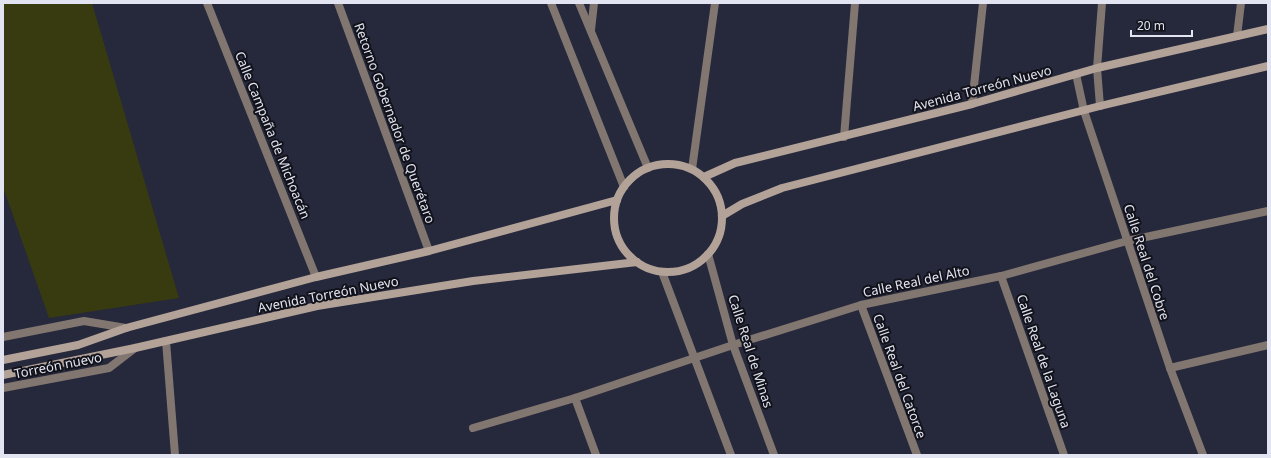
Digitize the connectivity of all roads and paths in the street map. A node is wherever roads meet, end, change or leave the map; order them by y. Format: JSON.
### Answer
{"nodes":[{"id":1,"x":207,"y":3,"type":"edge"},
{"id":2,"x":338,"y":3,"type":"edge"},
{"id":3,"x":551,"y":3,"type":"edge"},
{"id":4,"x":579,"y":3,"type":"edge"},
{"id":5,"x":594,"y":3,"type":"edge"},
{"id":6,"x":716,"y":3,"type":"edge"},
{"id":7,"x":855,"y":3,"type":"edge"},
{"id":8,"x":983,"y":3,"type":"edge"},
{"id":9,"x":1102,"y":3,"type":"edge"},
{"id":10,"x":1241,"y":3,"type":"edge"},
{"id":11,"x":1268,"y":29,"type":"edge"},
{"id":12,"x":591,"y":30,"type":"junction"},
{"id":13,"x":1237,"y":36,"type":"junction"},
{"id":14,"x":1268,"y":66,"type":"edge"},
{"id":15,"x":1097,"y":68,"type":"junction"},
{"id":16,"x":1076,"y":74,"type":"junction"},
{"id":17,"x":972,"y":104,"type":"junction"},
{"id":18,"x":1100,"y":106,"type":"junction"},
{"id":19,"x":1084,"y":111,"type":"junction"},
{"id":20,"x":844,"y":137,"type":"junction"},
{"id":21,"x":648,"y":168,"type":"junction"},
{"id":22,"x":692,"y":169,"type":"junction"},
{"id":23,"x":704,"y":177,"type":"junction"},
{"id":24,"x":624,"y":187,"type":"junction"},
{"id":25,"x":618,"y":200,"type":"junction"},
{"id":26,"x":1268,"y":211,"type":"edge"},
{"id":27,"x":722,"y":216,"type":"junction"},
{"id":28,"x":1128,"y":242,"type":"junction"},
{"id":29,"x":429,"y":251,"type":"junction"},
{"id":30,"x":708,"y":254,"type":"junction"},
{"id":31,"x":637,"y":262,"type":"junction"},
{"id":32,"x":662,"y":272,"type":"junction"},
{"id":33,"x":1001,"y":276,"type":"junction"},
{"id":34,"x":316,"y":277,"type":"junction"},
{"id":35,"x":861,"y":305,"type":"junction"},
{"id":36,"x":126,"y":328,"type":"junction"},
{"id":37,"x":3,"y":337,"type":"edge"},
{"id":38,"x":166,"y":341,"type":"junction"},
{"id":39,"x":733,"y":345,"type":"junction"},
{"id":40,"x":1268,"y":345,"type":"edge"},
{"id":41,"x":136,"y":348,"type":"junction"},
{"id":42,"x":695,"y":358,"type":"junction"},
{"id":43,"x":3,"y":360,"type":"edge"},
{"id":44,"x":1170,"y":368,"type":"junction"},
{"id":45,"x":3,"y":375,"type":"edge"},
{"id":46,"x":3,"y":388,"type":"edge"},
{"id":47,"x":575,"y":398,"type":"junction"},
{"id":48,"x":473,"y":428,"type":"dead end"},
{"id":49,"x":175,"y":455,"type":"edge"},
{"id":50,"x":596,"y":455,"type":"edge"},
{"id":51,"x":732,"y":455,"type":"edge"},
{"id":52,"x":774,"y":455,"type":"edge"},
{"id":53,"x":917,"y":455,"type":"edge"},
{"id":54,"x":1064,"y":455,"type":"edge"},
{"id":55,"x":1203,"y":455,"type":"edge"}],
"edges":[{"from":1,"to":34,"type":"street","name":"Calle Campaña de Michoacán"},
{"from":2,"to":29,"type":"street","name":"Retorno Gobernador de Querétaro"},
{"from":3,"to":24,"type":"street"},
{"from":4,"to":12,"type":"street"},
{"from":5,"to":12,"type":"street"},
{"from":6,"to":22,"type":"street"},
{"from":7,"to":20,"type":"street"},
{"from":8,"to":17,"type":"street"},
{"from":9,"to":15,"type":"street"},
{"from":10,"to":13,"type":"street"},
{"from":11,"to":13,"type":"main road","name":"Avenida Torreón Nuevo"},
{"from":12,"to":21,"type":"street"},
{"from":13,"to":15,"type":"main road","name":"Avenida Torreón Nuevo"},
{"from":14,"to":18,"type":"main road"},
{"from":15,"to":16,"type":"main road","name":"Avenida Torreón Nuevo"},
{"from":15,"to":18,"type":"street"},
{"from":16,"to":17,"type":"main road","name":"Avenida Torreón Nuevo"},
{"from":16,"to":19,"type":"street","name":"Calle Real del Cobre"},
{"from":17,"to":20,"type":"main road","name":"Avenida Torreón Nuevo"},
{"from":18,"to":19,"type":"main road"},
{"from":19,"to":27,"type":"main road"},
{"from":19,"to":28,"type":"street","name":"Calle Real del Cobre"},
{"from":20,"to":23,"type":"main road","name":"Avenida Torreón Nuevo"},
{"from":21,"to":22,"type":"main road"},
{"from":21,"to":24,"type":"main road"},
{"from":22,"to":23,"type":"main road"},
{"from":23,"to":27,"type":"main road"},
{"from":24,"to":25,"type":"main road"},
{"from":25,"to":29,"type":"main road","name":"Avenida Torreón Nuevo"},
{"from":25,"to":31,"type":"main road"},
{"from":26,"to":28,"type":"street","name":"Calle Real del Alto"},
{"from":27,"to":30,"type":"main road"},
{"from":28,"to":33,"type":"street","name":"Calle Real del Alto"},
{"from":28,"to":44,"type":"street","name":"Calle Real del Cobre"},
{"from":29,"to":34,"type":"main road","name":"Avenida Torreón Nuevo"},
{"from":30,"to":32,"type":"main road"},
{"from":30,"to":39,"type":"street","name":"Calle Real de Minas"},
{"from":31,"to":32,"type":"main road"},
{"from":31,"to":38,"type":"main road","name":"Avenida Torreón Nuevo"},
{"from":32,"to":42,"type":"street"},
{"from":33,"to":35,"type":"street","name":"Calle Real del Alto"},
{"from":33,"to":54,"type":"street","name":"Calle Real de la Laguna"},
{"from":34,"to":36,"type":"main road","name":"Avenida Torreón Nuevo"},
{"from":35,"to":39,"type":"street","name":"Calle Real del Alto"},
{"from":35,"to":53,"type":"street","name":"Calle Real del Catorce"},
{"from":36,"to":37,"type":"street"},
{"from":36,"to":43,"type":"main road","name":"Avenida Torreón Nuevo"},
{"from":38,"to":41,"type":"main road","name":"Avenida Torreón Nuevo"},
{"from":38,"to":49,"type":"street"},
{"from":39,"to":42,"type":"street","name":"Calle Real del Alto"},
{"from":39,"to":52,"type":"street","name":"Calle Real de Minas"},
{"from":40,"to":44,"type":"street"},
{"from":41,"to":45,"type":"main road","name":"Avenida Torreón Nuevo"},
{"from":41,"to":46,"type":"street","name":"Torreón nuevo"},
{"from":42,"to":47,"type":"street","name":"Calle Real del Alto"},
{"from":42,"to":51,"type":"street"},
{"from":44,"to":55,"type":"street","name":"Calle Real del Cobre"},
{"from":47,"to":48,"type":"street","name":"Calle Real del Alto"},
{"from":47,"to":50,"type":"street"}]}
